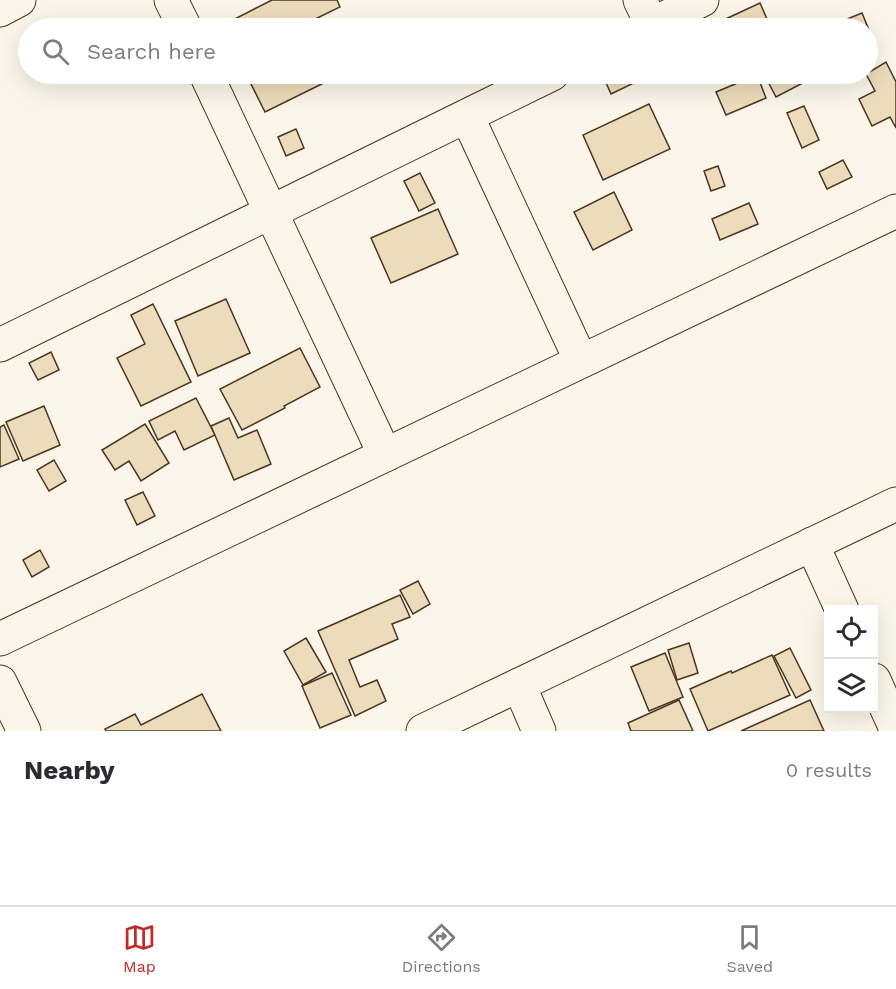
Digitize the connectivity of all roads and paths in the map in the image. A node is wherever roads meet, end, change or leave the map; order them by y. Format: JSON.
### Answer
{"nodes":[{"id":1,"x":19,"y":0,"type":"edge"},
{"id":2,"x":171,"y":0,"type":"edge"},
{"id":3,"x":702,"y":0,"type":"edge"},
{"id":4,"x":0,"y":10,"type":"edge"},
{"id":5,"x":180,"y":18,"type":"edge"},
{"id":6,"x":645,"y":18,"type":"edge"},
{"id":7,"x":211,"y":84,"type":"edge"},
{"id":8,"x":532,"y":84,"type":"edge"},
{"id":9,"x":467,"y":116,"type":"junction"},
{"id":10,"x":896,"y":211,"type":"edge"},
{"id":11,"x":272,"y":212,"type":"junction"},
{"id":12,"x":0,"y":345,"type":"edge"},
{"id":13,"x":581,"y":361,"type":"junction"},
{"id":14,"x":385,"y":455,"type":"junction"},
{"id":15,"x":896,"y":504,"type":"edge"},
{"id":16,"x":812,"y":544,"type":"junction"},
{"id":17,"x":840,"y":605,"type":"edge"},
{"id":18,"x":0,"y":639,"type":"edge"},
{"id":19,"x":519,"y":685,"type":"junction"},
{"id":20,"x":878,"y":691,"type":"edge"},
{"id":21,"x":896,"y":729,"type":"edge"},
{"id":22,"x":423,"y":731,"type":"edge"},
{"id":23,"x":539,"y":731,"type":"edge"}],
"edges":[{"from":1,"to":4,"type":"street"},
{"from":2,"to":5,"type":"street"},
{"from":3,"to":6,"type":"street"},
{"from":7,"to":11,"type":"street"},
{"from":8,"to":9,"type":"street"},
{"from":9,"to":11,"type":"street"},
{"from":9,"to":13,"type":"street"},
{"from":10,"to":13,"type":"street"},
{"from":11,"to":12,"type":"street"},
{"from":11,"to":14,"type":"street"},
{"from":13,"to":14,"type":"street"},
{"from":14,"to":18,"type":"street"},
{"from":15,"to":16,"type":"street"},
{"from":16,"to":17,"type":"street"},
{"from":16,"to":19,"type":"street"},
{"from":19,"to":22,"type":"street"},
{"from":19,"to":23,"type":"street"},
{"from":20,"to":21,"type":"street"}]}
